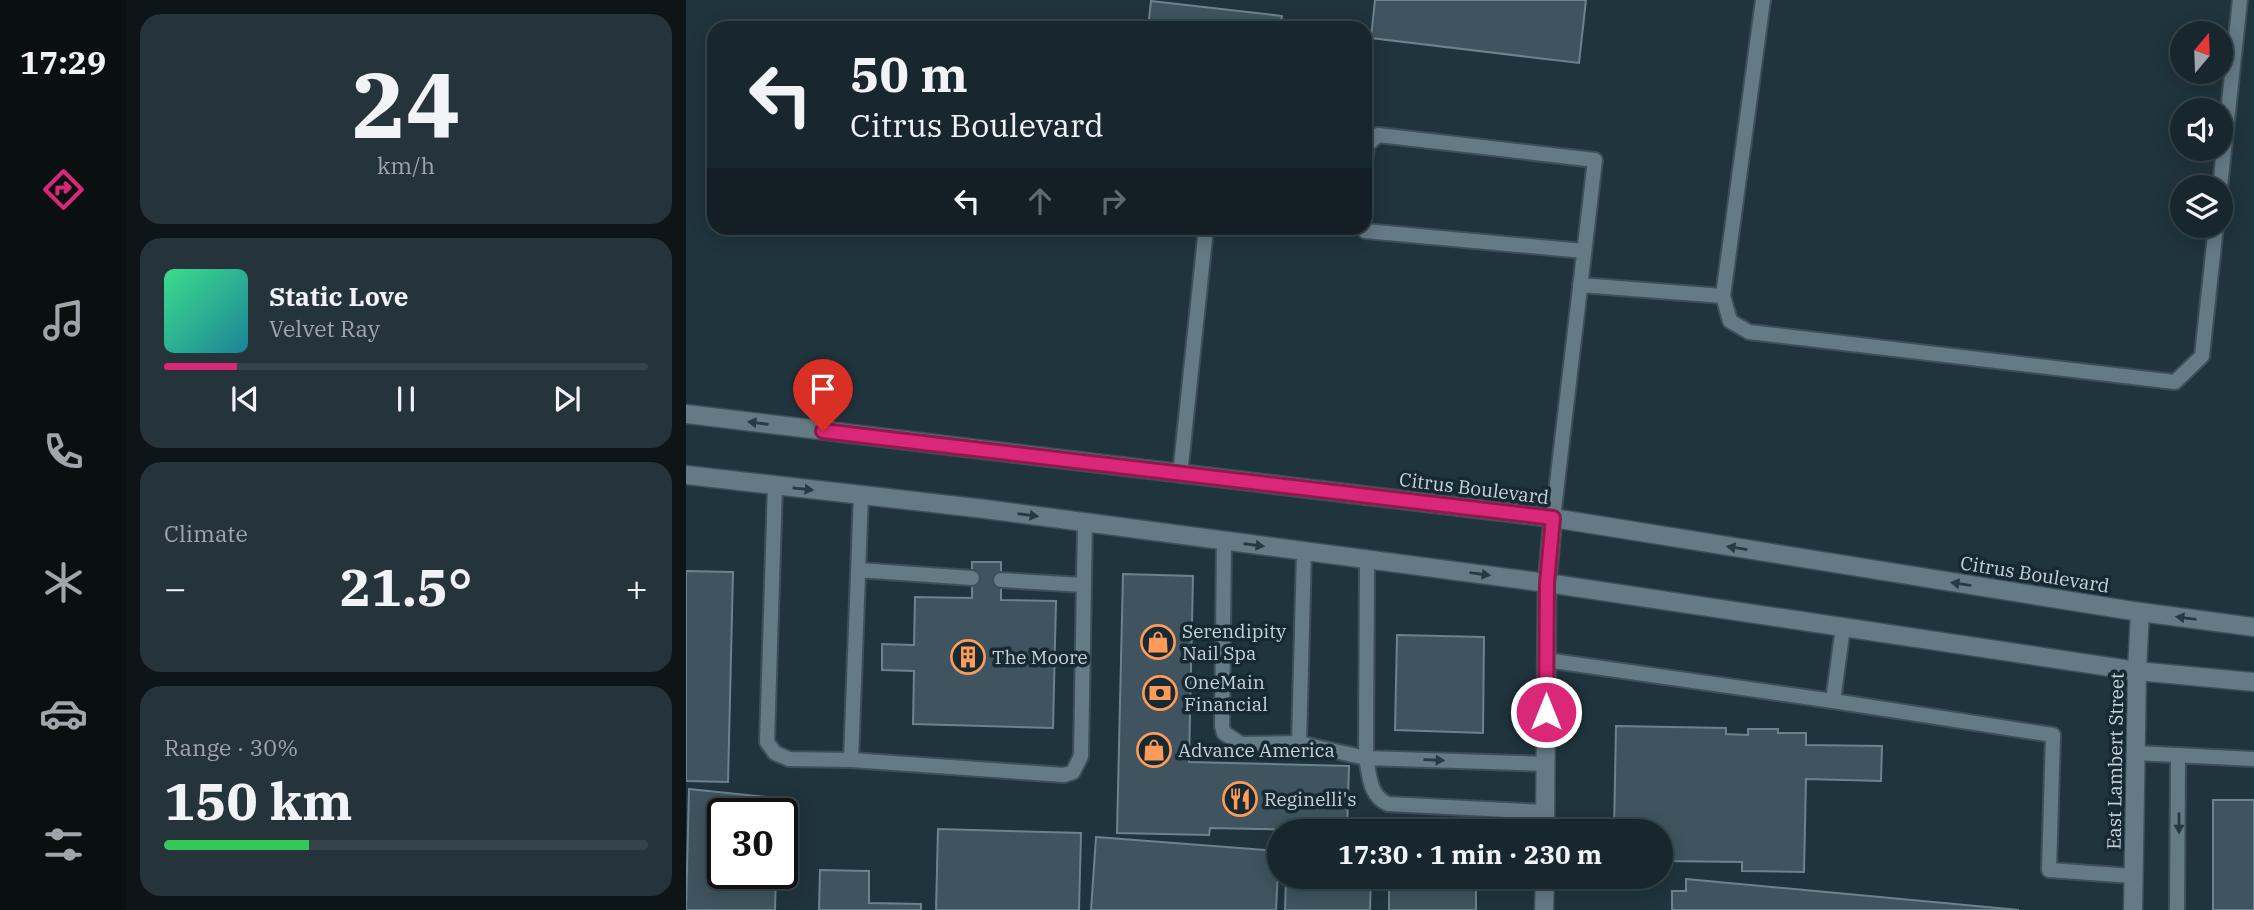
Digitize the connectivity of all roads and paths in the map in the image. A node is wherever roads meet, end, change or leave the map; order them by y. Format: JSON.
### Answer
{"nodes":[{"id":1,"x":1763,"y":0,"type":"edge"},
{"id":2,"x":2240,"y":0,"type":"edge"},
{"id":3,"x":1372,"y":140,"type":"edge"},
{"id":4,"x":2221,"y":175,"type":"edge"},
{"id":5,"x":1372,"y":232,"type":"edge"},
{"id":6,"x":1205,"y":235,"type":"edge"},
{"id":7,"x":2215,"y":238,"type":"edge"},
{"id":8,"x":1584,"y":251,"type":"junction"},
{"id":9,"x":1580,"y":285,"type":"junction"},
{"id":10,"x":1723,"y":296,"type":"junction"},
{"id":11,"x":686,"y":414,"type":"edge"},
{"id":12,"x":686,"y":475,"type":"edge"},
{"id":13,"x":1180,"y":475,"type":"junction"},
{"id":14,"x":775,"y":486,"type":"junction"},
{"id":15,"x":861,"y":494,"type":"junction"},
{"id":16,"x":1553,"y":518,"type":"junction"},
{"id":17,"x":1085,"y":522,"type":"junction"},
{"id":18,"x":1224,"y":541,"type":"junction"},
{"id":19,"x":1304,"y":551,"type":"junction"},
{"id":20,"x":1367,"y":559,"type":"junction"},
{"id":21,"x":858,"y":570,"type":"junction"},
{"id":22,"x":972,"y":578,"type":"dead end"},
{"id":23,"x":1002,"y":580,"type":"dead end"},
{"id":24,"x":1547,"y":583,"type":"junction"},
{"id":25,"x":1084,"y":585,"type":"junction"},
{"id":26,"x":2140,"y":612,"type":"junction"},
{"id":27,"x":1843,"y":627,"type":"junction"},
{"id":28,"x":2254,"y":627,"type":"edge"},
{"id":29,"x":1546,"y":660,"type":"junction"},
{"id":30,"x":2137,"y":671,"type":"junction"},
{"id":31,"x":2254,"y":682,"type":"edge"},
{"id":32,"x":1833,"y":701,"type":"junction"},
{"id":33,"x":1299,"y":743,"type":"junction"},
{"id":34,"x":2136,"y":753,"type":"junction"},
{"id":35,"x":2178,"y":755,"type":"junction"},
{"id":36,"x":1366,"y":758,"type":"junction"},
{"id":37,"x":2254,"y":759,"type":"edge"},
{"id":38,"x":851,"y":760,"type":"junction"},
{"id":39,"x":1547,"y":764,"type":"junction"},
{"id":40,"x":1545,"y":812,"type":"junction"},
{"id":41,"x":1545,"y":819,"type":"edge"},
{"id":42,"x":2133,"y":876,"type":"junction"},
{"id":43,"x":1545,"y":889,"type":"edge"},
{"id":44,"x":1544,"y":910,"type":"edge"},
{"id":45,"x":2133,"y":910,"type":"edge"},
{"id":46,"x":2177,"y":910,"type":"edge"}],
"edges":[{"from":1,"to":10,"type":"lane"},
{"from":2,"to":4,"type":"lane"},
{"from":3,"to":8,"type":"lane"},
{"from":5,"to":8,"type":"lane"},
{"from":6,"to":13,"type":"lane"},
{"from":7,"to":10,"type":"lane"},
{"from":8,"to":9,"type":"lane"},
{"from":9,"to":10,"type":"lane"},
{"from":9,"to":16,"type":"lane"},
{"from":13,"to":11,"type":"street","name":"Citrus Boulevard","one_way":true},
{"from":12,"to":14,"type":"street"},
{"from":13,"to":16,"type":"street","name":"Citrus Boulevard"},
{"from":14,"to":15,"type":"street","one_way":true},
{"from":14,"to":38,"type":"lane"},
{"from":15,"to":17,"type":"street","one_way":true},
{"from":15,"to":21,"type":"lane"},
{"from":16,"to":24,"type":"street"},
{"from":26,"to":16,"type":"street","name":"Citrus Boulevard","one_way":true},
{"from":17,"to":18,"type":"street"},
{"from":17,"to":25,"type":"lane"},
{"from":18,"to":19,"type":"street","one_way":true},
{"from":18,"to":33,"type":"lane"},
{"from":19,"to":20,"type":"street"},
{"from":19,"to":33,"type":"lane"},
{"from":20,"to":24,"type":"street","one_way":true},
{"from":20,"to":36,"type":"lane"},
{"from":21,"to":22,"type":"lane"},
{"from":21,"to":38,"type":"lane"},
{"from":23,"to":25,"type":"lane"},
{"from":24,"to":27,"type":"street"},
{"from":24,"to":29,"type":"street"},
{"from":25,"to":38,"type":"lane"},
{"from":28,"to":26,"type":"street","name":"Citrus Boulevard","one_way":true},
{"from":26,"to":30,"type":"street","name":"East Lambert Street"},
{"from":27,"to":30,"type":"street"},
{"from":27,"to":32,"type":"lane"},
{"from":29,"to":32,"type":"lane"},
{"from":29,"to":39,"type":"street"},
{"from":30,"to":31,"type":"street"},
{"from":30,"to":34,"type":"street","name":"East Lambert Street"},
{"from":32,"to":42,"type":"lane"},
{"from":33,"to":36,"type":"lane"},
{"from":34,"to":35,"type":"lane"},
{"from":34,"to":42,"type":"street","name":"East Lambert Street"},
{"from":35,"to":37,"type":"lane"},
{"from":35,"to":46,"type":"lane","one_way":true},
{"from":36,"to":39,"type":"lane","one_way":true},
{"from":36,"to":40,"type":"lane"},
{"from":39,"to":40,"type":"street"},
{"from":40,"to":41,"type":"street"},
{"from":42,"to":45,"type":"street","name":"East Lambert Street"},
{"from":43,"to":44,"type":"street"}]}
